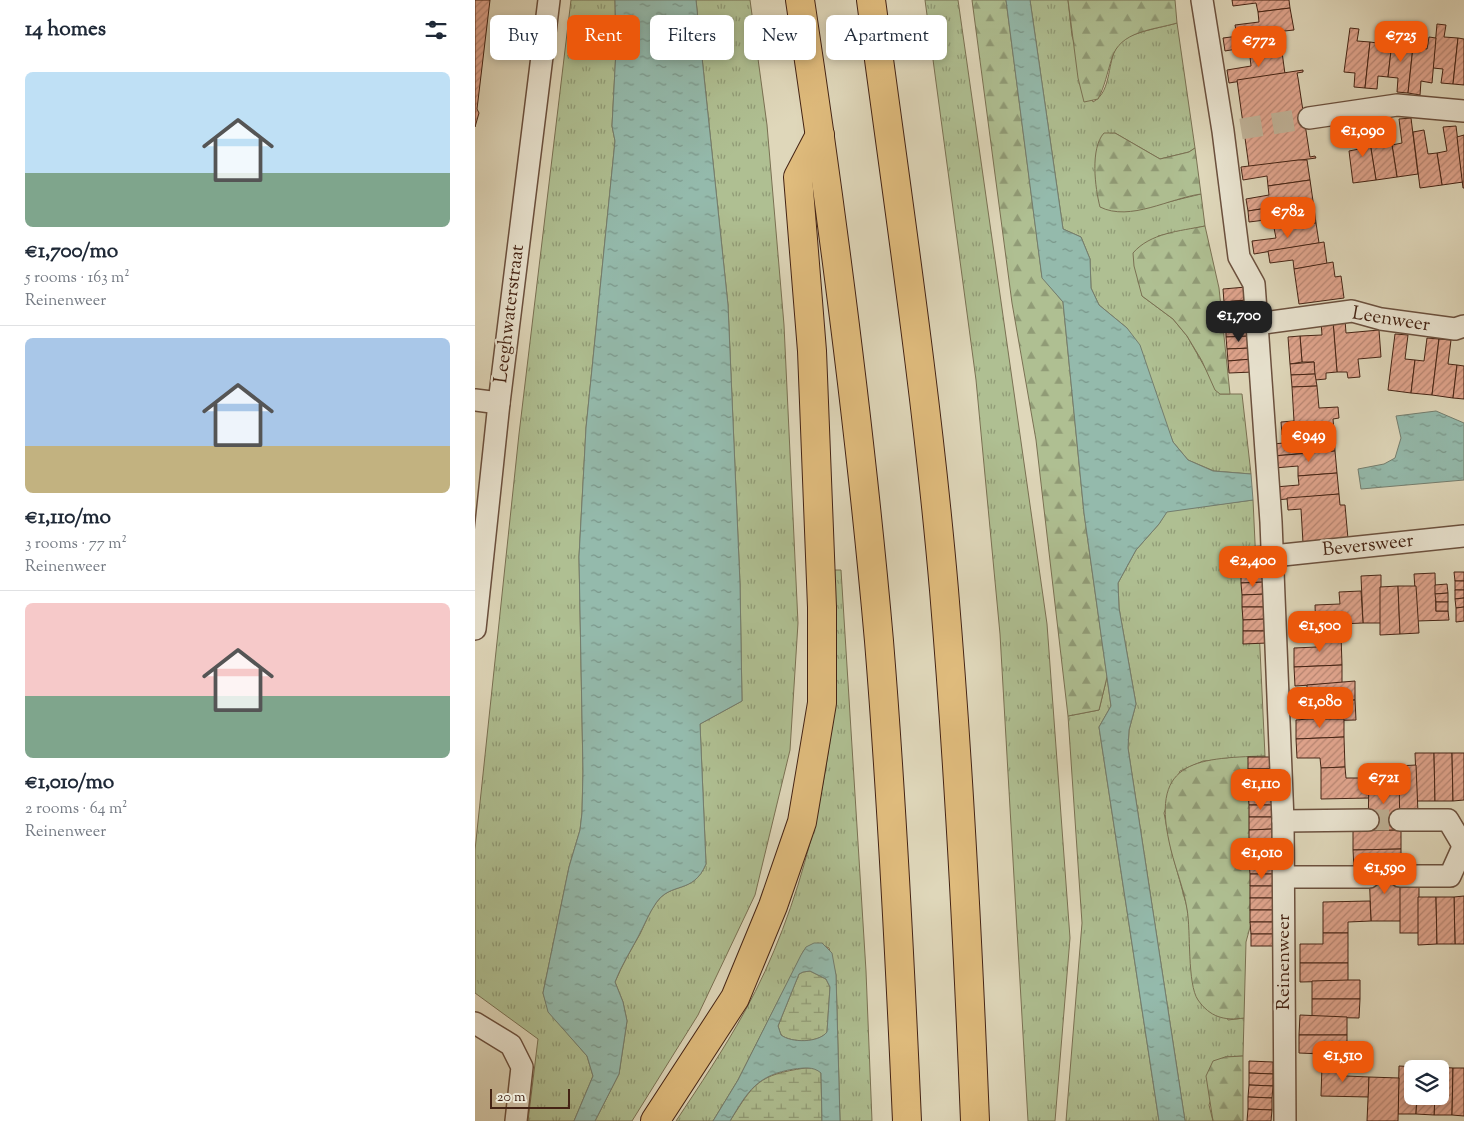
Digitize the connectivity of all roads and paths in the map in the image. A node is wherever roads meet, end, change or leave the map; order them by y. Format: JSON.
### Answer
{"nodes":[{"id":1,"x":549,"y":0,"type":"edge"},
{"id":2,"x":800,"y":0,"type":"edge"},
{"id":3,"x":871,"y":0,"type":"edge"},
{"id":4,"x":1202,"y":0,"type":"edge"},
{"id":5,"x":1464,"y":111,"type":"edge"},
{"id":6,"x":1309,"y":118,"type":"tunnel mouth"},
{"id":7,"x":820,"y":135,"type":"junction"},
{"id":8,"x":1257,"y":324,"type":"junction"},
{"id":9,"x":1464,"y":326,"type":"edge"},
{"id":10,"x":475,"y":400,"type":"edge"},
{"id":11,"x":499,"y":403,"type":"junction"},
{"id":12,"x":1464,"y":536,"type":"edge"},
{"id":13,"x":1273,"y":556,"type":"junction"},
{"id":14,"x":475,"y":629,"type":"edge"},
{"id":15,"x":1368,"y":820,"type":"tunnel mouth"},
{"id":16,"x":1400,"y":820,"type":"tunnel mouth"},
{"id":17,"x":1283,"y":821,"type":"junction"},
{"id":18,"x":1464,"y":847,"type":"edge"},
{"id":19,"x":1401,"y":876,"type":"tunnel mouth"},
{"id":20,"x":1284,"y":877,"type":"junction"},
{"id":21,"x":1369,"y":877,"type":"tunnel mouth"},
{"id":22,"x":475,"y":1023,"type":"edge"},
{"id":23,"x":516,"y":1121,"type":"edge"},
{"id":24,"x":655,"y":1121,"type":"edge"},
{"id":25,"x":907,"y":1121,"type":"edge"},
{"id":26,"x":975,"y":1121,"type":"edge"},
{"id":27,"x":1285,"y":1121,"type":"edge"}],
"edges":[{"from":1,"to":11,"type":"street","name":"Leeghwaterstraat"},
{"from":2,"to":7,"type":"highway"},
{"from":3,"to":26,"type":"highway"},
{"from":4,"to":8,"type":"street","name":"Reinenweer"},
{"from":5,"to":6,"type":"street"},
{"from":7,"to":24,"type":"highway"},
{"from":7,"to":25,"type":"highway"},
{"from":8,"to":9,"type":"street","name":"Leenweer"},
{"from":8,"to":13,"type":"street","name":"Reinenweer"},
{"from":10,"to":11,"type":"street"},
{"from":11,"to":14,"type":"street","name":"Leeghwaterstraat"},
{"from":12,"to":13,"type":"street","name":"Beversweer"},
{"from":13,"to":17,"type":"street","name":"Reinenweer"},
{"from":15,"to":17,"type":"street"},
{"from":16,"to":18,"type":"street"},
{"from":17,"to":20,"type":"street","name":"Reinenweer"},
{"from":18,"to":19,"type":"street"},
{"from":20,"to":21,"type":"street"},
{"from":20,"to":27,"type":"street","name":"Reinenweer"},
{"from":22,"to":23,"type":"street"}]}
